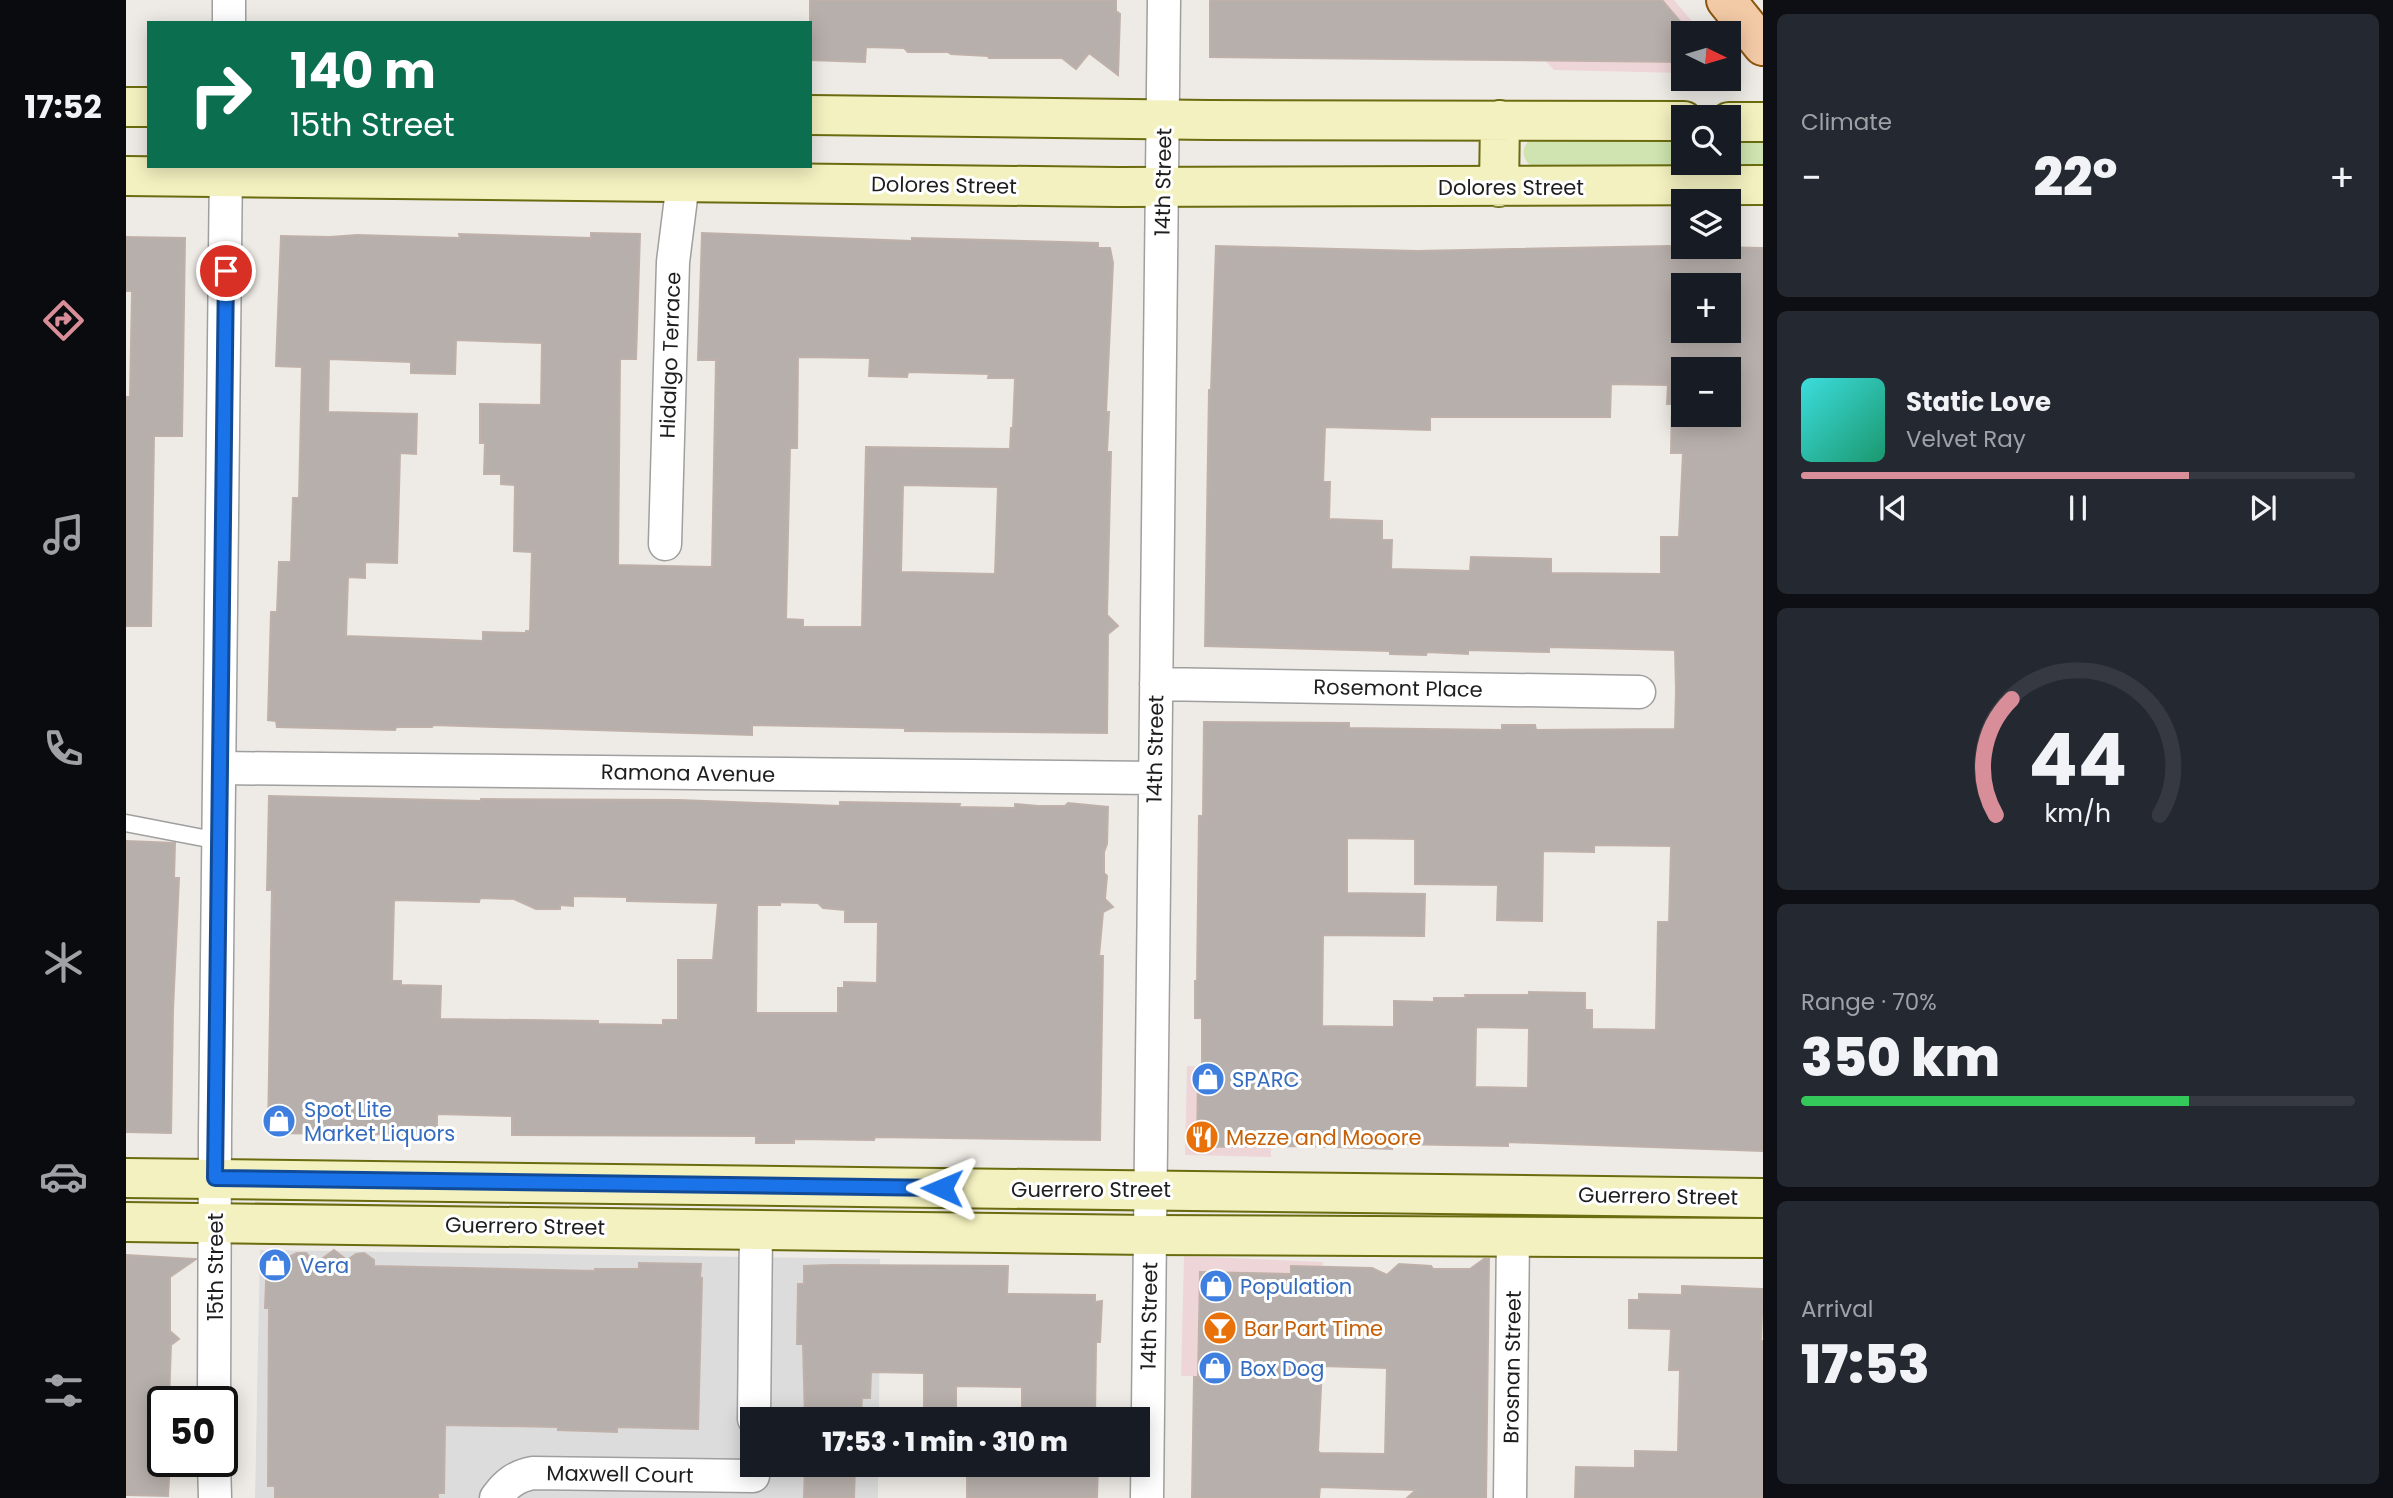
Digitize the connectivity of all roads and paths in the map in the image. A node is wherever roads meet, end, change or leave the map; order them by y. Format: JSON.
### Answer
{"nodes":[{"id":1,"x":229,"y":0,"type":"edge"},
{"id":2,"x":1164,"y":0,"type":"edge"},
{"id":3,"x":1726,"y":0,"type":"edge"},
{"id":4,"x":229,"y":21,"type":"edge"},
{"id":5,"x":1763,"y":46,"type":"edge"},
{"id":6,"x":126,"y":107,"type":"edge"},
{"id":7,"x":147,"y":107,"type":"edge"},
{"id":8,"x":812,"y":115,"type":"edge"},
{"id":9,"x":1163,"y":119,"type":"junction"},
{"id":10,"x":1500,"y":120,"type":"junction"},
{"id":11,"x":1671,"y":121,"type":"edge"},
{"id":12,"x":1741,"y":122,"type":"edge"},
{"id":13,"x":1763,"y":122,"type":"edge"},
{"id":14,"x":226,"y":171,"type":"edge"},
{"id":15,"x":684,"y":174,"type":"edge"},
{"id":16,"x":126,"y":176,"type":"edge"},
{"id":17,"x":1763,"y":185,"type":"edge"},
{"id":18,"x":1163,"y":187,"type":"junction"},
{"id":19,"x":1499,"y":187,"type":"junction"},
{"id":20,"x":665,"y":544,"type":"dead end"},
{"id":21,"x":1156,"y":684,"type":"junction"},
{"id":22,"x":1639,"y":692,"type":"dead end"},
{"id":23,"x":220,"y":768,"type":"junction"},
{"id":24,"x":1155,"y":778,"type":"junction"},
{"id":25,"x":126,"y":823,"type":"edge"},
{"id":26,"x":219,"y":841,"type":"junction"},
{"id":27,"x":126,"y":1178,"type":"edge"},
{"id":28,"x":215,"y":1178,"type":"junction"},
{"id":29,"x":1150,"y":1189,"type":"junction"},
{"id":30,"x":1763,"y":1198,"type":"edge"},
{"id":31,"x":126,"y":1222,"type":"edge"},
{"id":32,"x":215,"y":1222,"type":"junction"},
{"id":33,"x":756,"y":1230,"type":"junction"},
{"id":34,"x":1149,"y":1235,"type":"junction"},
{"id":35,"x":1513,"y":1235,"type":"junction"},
{"id":36,"x":1763,"y":1238,"type":"edge"},
{"id":37,"x":214,"y":1386,"type":"edge"},
{"id":38,"x":754,"y":1407,"type":"edge"},
{"id":39,"x":215,"y":1477,"type":"edge"},
{"id":40,"x":753,"y":1480,"type":"edge"},
{"id":41,"x":215,"y":1498,"type":"edge"},
{"id":42,"x":496,"y":1498,"type":"edge"},
{"id":43,"x":1147,"y":1498,"type":"edge"},
{"id":44,"x":1510,"y":1498,"type":"edge"}],
"edges":[{"from":1,"to":4,"type":"street"},
{"from":2,"to":9,"type":"street","name":"14th Street"},
{"from":3,"to":5,"type":"main road"},
{"from":6,"to":7,"type":"main road"},
{"from":8,"to":9,"type":"main road"},
{"from":9,"to":10,"type":"main road"},
{"from":9,"to":18,"type":"street","name":"14th Street"},
{"from":10,"to":11,"type":"main road"},
{"from":10,"to":19,"type":"main road"},
{"from":12,"to":13,"type":"main road"},
{"from":14,"to":15,"type":"main road","name":"Dolores Street"},
{"from":14,"to":16,"type":"main road","name":"Dolores Street"},
{"from":14,"to":23,"type":"street","name":"15th Street"},
{"from":15,"to":18,"type":"main road","name":"Dolores Street"},
{"from":15,"to":20,"type":"street","name":"Hidalgo Terrace"},
{"from":17,"to":19,"type":"main road","name":"Dolores Street"},
{"from":18,"to":19,"type":"main road","name":"Dolores Street"},
{"from":18,"to":21,"type":"street","name":"14th Street"},
{"from":21,"to":22,"type":"street","name":"Rosemont Place"},
{"from":21,"to":24,"type":"street","name":"14th Street"},
{"from":23,"to":24,"type":"street","name":"Ramona Avenue"},
{"from":23,"to":26,"type":"street","name":"15th Street"},
{"from":24,"to":29,"type":"street","name":"14th Street"},
{"from":25,"to":26,"type":"lane"},
{"from":26,"to":28,"type":"street","name":"15th Street"},
{"from":27,"to":28,"type":"main road","name":"Guerrero Street"},
{"from":28,"to":29,"type":"main road","name":"Guerrero Street"},
{"from":28,"to":32,"type":"street","name":"15th Street"},
{"from":29,"to":30,"type":"main road","name":"Guerrero Street"},
{"from":29,"to":34,"type":"street","name":"14th Street"},
{"from":31,"to":32,"type":"main road","name":"Guerrero Street"},
{"from":32,"to":33,"type":"main road","name":"Guerrero Street"},
{"from":32,"to":37,"type":"street","name":"15th Street"},
{"from":33,"to":34,"type":"main road","name":"Guerrero Street"},
{"from":33,"to":38,"type":"street"},
{"from":34,"to":35,"type":"main road","name":"Guerrero Street"},
{"from":34,"to":43,"type":"street","name":"14th Street"},
{"from":35,"to":36,"type":"main road","name":"Guerrero Street"},
{"from":35,"to":44,"type":"street","name":"Brosnan Street"},
{"from":39,"to":41,"type":"street"},
{"from":40,"to":42,"type":"street","name":"Maxwell Court"}]}
